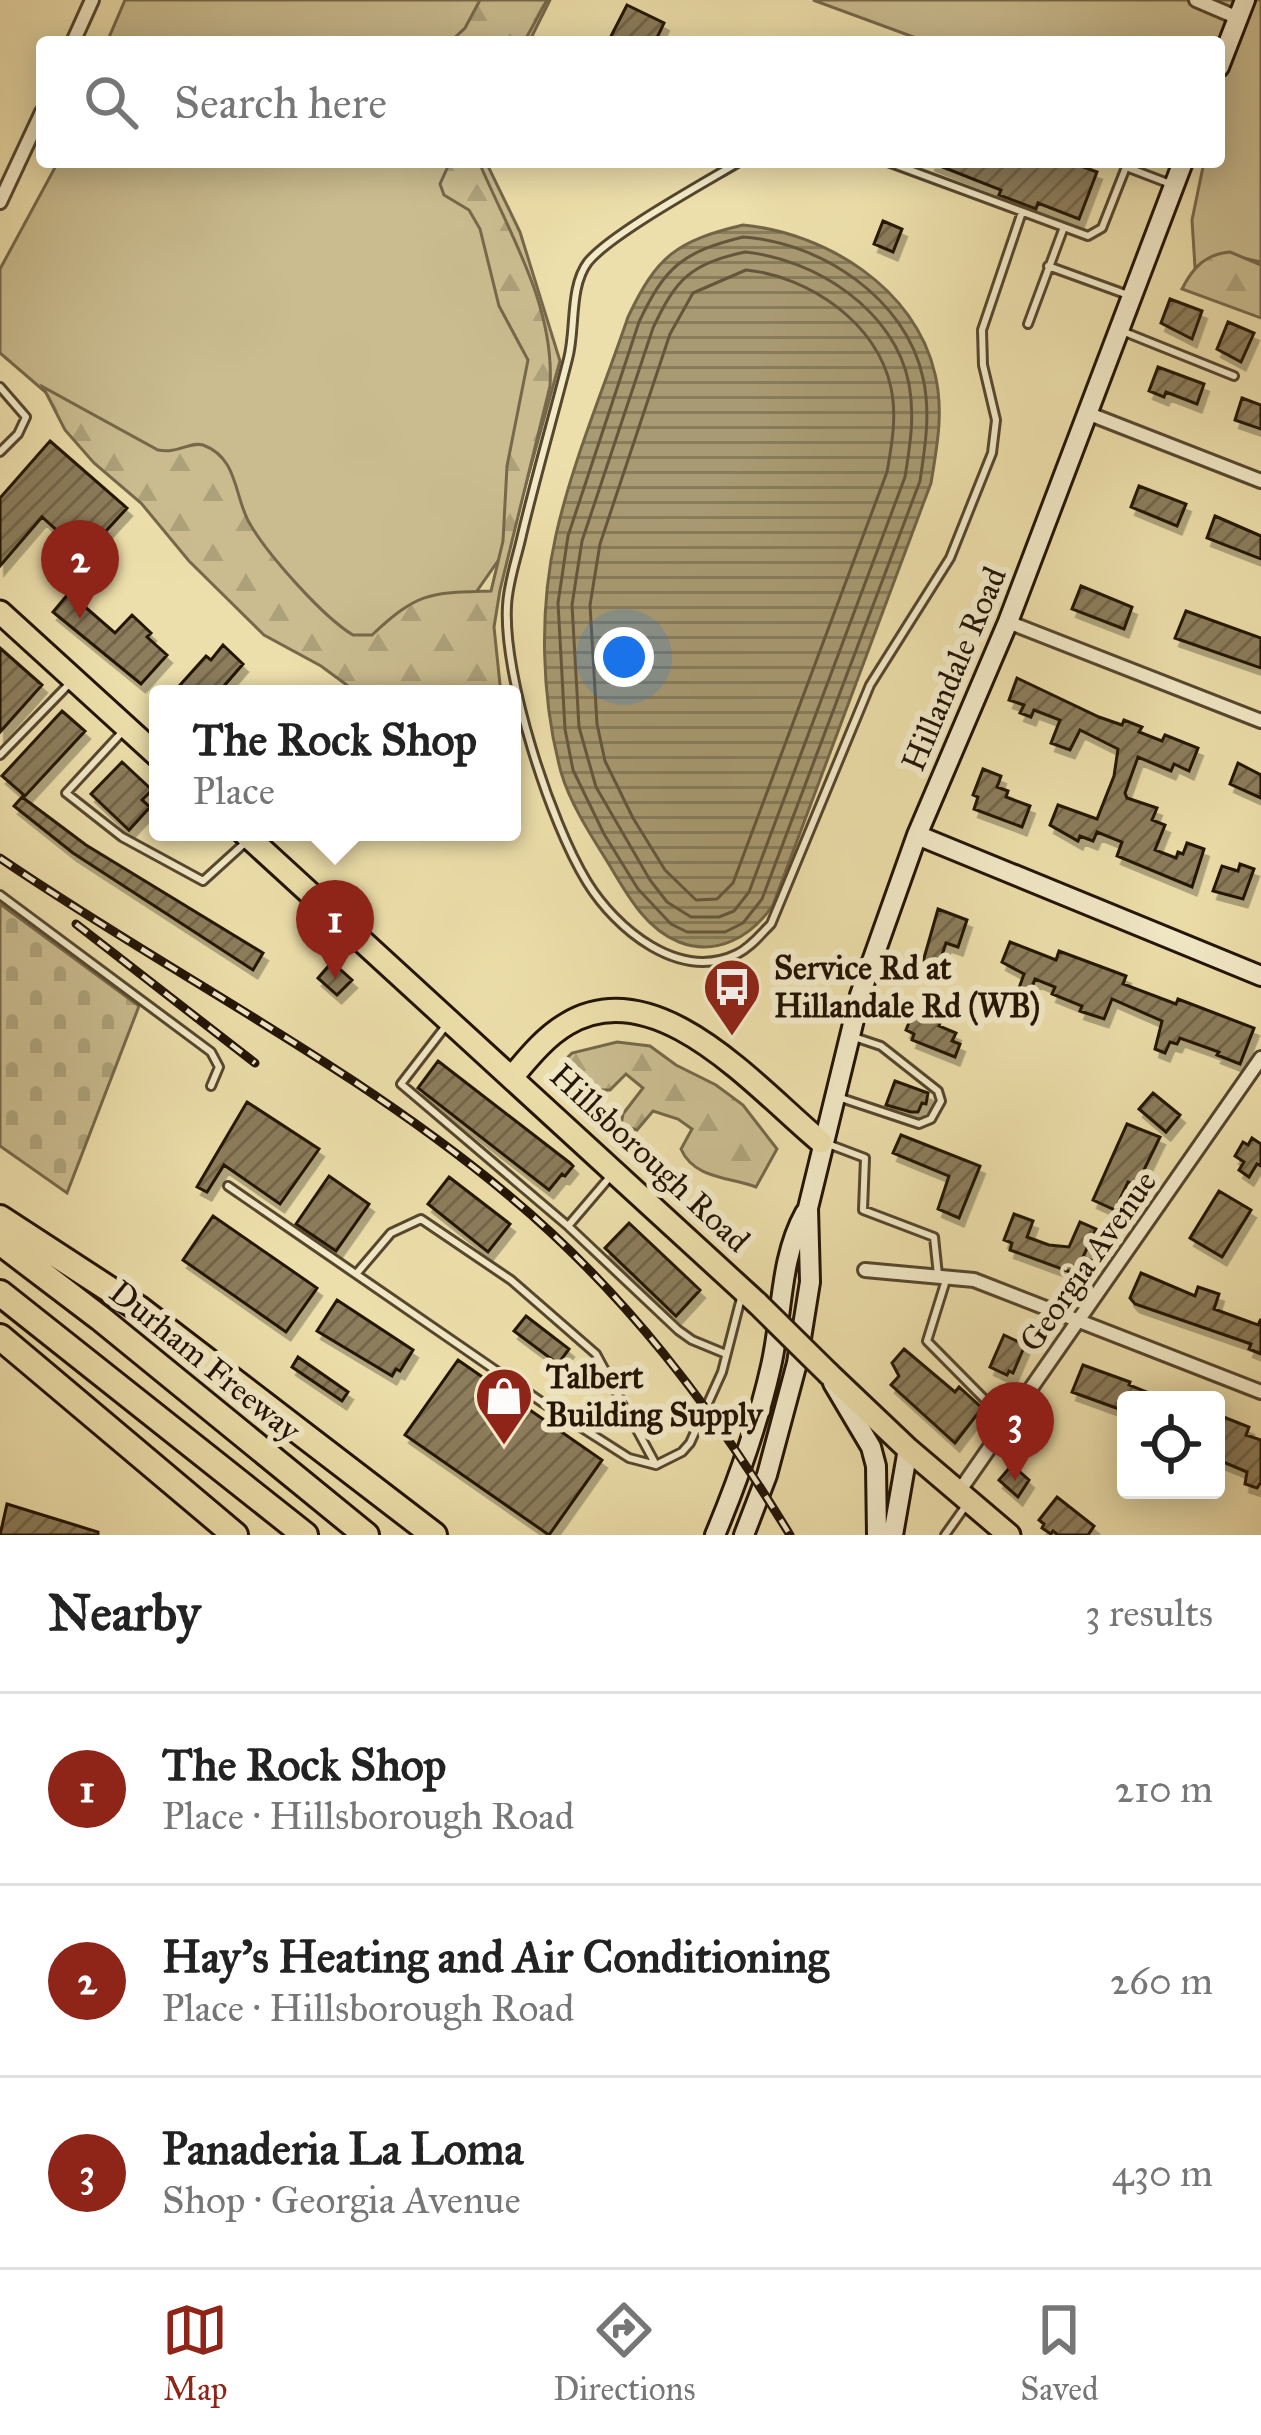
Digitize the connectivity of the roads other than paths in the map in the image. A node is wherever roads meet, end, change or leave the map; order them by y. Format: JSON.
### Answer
{"nodes":[{"id":1,"x":92,"y":0,"type":"edge"},
{"id":2,"x":1196,"y":0,"type":"edge"},
{"id":3,"x":1241,"y":9,"type":"edge"},
{"id":4,"x":76,"y":36,"type":"edge"},
{"id":5,"x":1225,"y":51,"type":"edge"},
{"id":6,"x":36,"y":125,"type":"edge"},
{"id":7,"x":729,"y":168,"type":"edge"},
{"id":8,"x":905,"y":168,"type":"edge"},
{"id":9,"x":1126,"y":168,"type":"edge"},
{"id":10,"x":1134,"y":168,"type":"edge"},
{"id":11,"x":1181,"y":168,"type":"edge"},
{"id":12,"x":1174,"y":185,"type":"junction"},
{"id":13,"x":0,"y":202,"type":"edge"},
{"id":14,"x":1022,"y":212,"type":"junction"},
{"id":15,"x":1064,"y":227,"type":"junction"},
{"id":16,"x":1048,"y":266,"type":"junction"},
{"id":17,"x":1132,"y":296,"type":"junction"},
{"id":18,"x":1028,"y":324,"type":"dead end"},
{"id":19,"x":1119,"y":330,"type":"junction"},
{"id":20,"x":1234,"y":376,"type":"dead end"},
{"id":21,"x":0,"y":387,"type":"edge"},
{"id":22,"x":1087,"y":413,"type":"junction"},
{"id":23,"x":0,"y":452,"type":"edge"},
{"id":24,"x":1261,"y":481,"type":"edge"},
{"id":25,"x":0,"y":612,"type":"edge"},
{"id":26,"x":1008,"y":622,"type":"junction"},
{"id":27,"x":74,"y":679,"type":"junction"},
{"id":28,"x":518,"y":685,"type":"edge"},
{"id":29,"x":521,"y":707,"type":"edge"},
{"id":30,"x":1261,"y":722,"type":"edge"},
{"id":31,"x":127,"y":728,"type":"junction"},
{"id":32,"x":149,"y":748,"type":"edge"},
{"id":33,"x":0,"y":755,"type":"edge"},
{"id":34,"x":917,"y":835,"type":"junction"},
{"id":35,"x":240,"y":841,"type":"edge"},
{"id":36,"x":253,"y":841,"type":"edge"},
{"id":37,"x":0,"y":896,"type":"edge"},
{"id":38,"x":1261,"y":976,"type":"edge"},
{"id":39,"x":450,"y":1021,"type":"junction"},
{"id":40,"x":848,"y":1035,"type":"junction"},
{"id":41,"x":1261,"y":1058,"type":"edge"},
{"id":42,"x":513,"y":1076,"type":"junction"},
{"id":43,"x":211,"y":1086,"type":"dead end"},
{"id":44,"x":832,"y":1096,"type":"junction"},
{"id":45,"x":821,"y":1142,"type":"junction"},
{"id":46,"x":616,"y":1171,"type":"junction"},
{"id":47,"x":228,"y":1186,"type":"dead end"},
{"id":48,"x":808,"y":1208,"type":"junction"},
{"id":49,"x":0,"y":1218,"type":"edge"},
{"id":50,"x":568,"y":1226,"type":"junction"},
{"id":51,"x":0,"y":1242,"type":"edge"},
{"id":52,"x":865,"y":1270,"type":"dead end"},
{"id":53,"x":356,"y":1274,"type":"junction"},
{"id":54,"x":942,"y":1276,"type":"junction"},
{"id":55,"x":0,"y":1292,"type":"edge"},
{"id":56,"x":751,"y":1296,"type":"junction"},
{"id":57,"x":1080,"y":1321,"type":"junction"},
{"id":58,"x":0,"y":1337,"type":"edge"},
{"id":59,"x":726,"y":1354,"type":"junction"},
{"id":60,"x":829,"y":1374,"type":"junction"},
{"id":61,"x":1261,"y":1392,"type":"edge"},
{"id":62,"x":1009,"y":1423,"type":"junction"},
{"id":63,"x":908,"y":1449,"type":"junction"},
{"id":64,"x":656,"y":1466,"type":"junction"},
{"id":65,"x":964,"y":1497,"type":"junction"},
{"id":66,"x":1007,"y":1534,"type":"edge"},
{"id":67,"x":235,"y":1535,"type":"edge"},
{"id":68,"x":304,"y":1535,"type":"edge"},
{"id":69,"x":366,"y":1535,"type":"edge"},
{"id":70,"x":434,"y":1535,"type":"edge"},
{"id":71,"x":715,"y":1535,"type":"edge"},
{"id":72,"x":744,"y":1535,"type":"edge"},
{"id":73,"x":877,"y":1535,"type":"edge"},
{"id":74,"x":893,"y":1535,"type":"edge"},
{"id":75,"x":946,"y":1535,"type":"edge"}],
"edges":[{"from":1,"to":4,"type":"street"},
{"from":2,"to":3,"type":"street"},
{"from":3,"to":5,"type":"main road"},
{"from":6,"to":13,"type":"street"},
{"from":7,"to":28,"type":"lane"},
{"from":8,"to":14,"type":"lane"},
{"from":9,"to":15,"type":"lane"},
{"from":10,"to":12,"type":"lane"},
{"from":11,"to":12,"type":"main road","name":"Hillandale Road"},
{"from":12,"to":17,"type":"main road","name":"Hillandale Road"},
{"from":14,"to":15,"type":"lane"},
{"from":14,"to":29,"type":"lane"},
{"from":15,"to":16,"type":"lane"},
{"from":16,"to":17,"type":"lane"},
{"from":16,"to":18,"type":"lane"},
{"from":17,"to":19,"type":"main road","name":"Hillandale Road"},
{"from":19,"to":20,"type":"lane"},
{"from":19,"to":22,"type":"main road","name":"Hillandale Road"},
{"from":21,"to":23,"type":"lane"},
{"from":22,"to":24,"type":"street"},
{"from":22,"to":26,"type":"main road","name":"Hillandale Road"},
{"from":25,"to":27,"type":"main road"},
{"from":26,"to":30,"type":"street"},
{"from":26,"to":34,"type":"main road","name":"Hillandale Road"},
{"from":27,"to":31,"type":"main road"},
{"from":27,"to":33,"type":"lane"},
{"from":31,"to":32,"type":"main road"},
{"from":31,"to":35,"type":"lane"},
{"from":34,"to":38,"type":"main road"},
{"from":34,"to":40,"type":"main road","name":"Hillandale Road"},
{"from":36,"to":39,"type":"main road","name":"Hillsborough Road"},
{"from":37,"to":43,"type":"lane"},
{"from":39,"to":42,"type":"main road","name":"Hillsborough Road"},
{"from":39,"to":50,"type":"lane"},
{"from":40,"to":44,"type":"main road","name":"Hillandale Road"},
{"from":40,"to":44,"type":"lane"},
{"from":41,"to":57,"type":"street","name":"Georgia Avenue"},
{"from":42,"to":45,"type":"main road"},
{"from":42,"to":46,"type":"main road","name":"Hillsborough Road"},
{"from":44,"to":45,"type":"main road","name":"Hillandale Road"},
{"from":45,"to":48,"type":"main road","name":"Hillandale Road"},
{"from":45,"to":54,"type":"lane"},
{"from":46,"to":50,"type":"lane"},
{"from":46,"to":56,"type":"main road","name":"Hillsborough Road"},
{"from":47,"to":53,"type":"lane"},
{"from":48,"to":71,"type":"main road","name":"Hillandale Road"},
{"from":48,"to":72,"type":"main road","name":"Hillandale Road"},
{"from":49,"to":70,"type":"highway"},
{"from":50,"to":59,"type":"lane"},
{"from":51,"to":69,"type":"highway","name":"Durham Freeway"},
{"from":52,"to":54,"type":"street"},
{"from":53,"to":64,"type":"lane"},
{"from":53,"to":64,"type":"lane"},
{"from":54,"to":57,"type":"street"},
{"from":54,"to":62,"type":"lane"},
{"from":55,"to":68,"type":"highway"},
{"from":56,"to":59,"type":"lane"},
{"from":56,"to":60,"type":"main road","name":"Hillsborough Road","bridge":true},
{"from":57,"to":61,"type":"street"},
{"from":57,"to":62,"type":"street","name":"Georgia Avenue"},
{"from":58,"to":67,"type":"highway"},
{"from":59,"to":64,"type":"lane"},
{"from":60,"to":63,"type":"main road","name":"Hillsborough Road"},
{"from":60,"to":73,"type":"main road"},
{"from":62,"to":65,"type":"street","name":"Georgia Avenue"},
{"from":63,"to":65,"type":"main road","name":"Hillsborough Road"},
{"from":63,"to":74,"type":"main road"},
{"from":65,"to":66,"type":"main road","name":"Hillsborough Road"},
{"from":65,"to":75,"type":"lane"}]}
